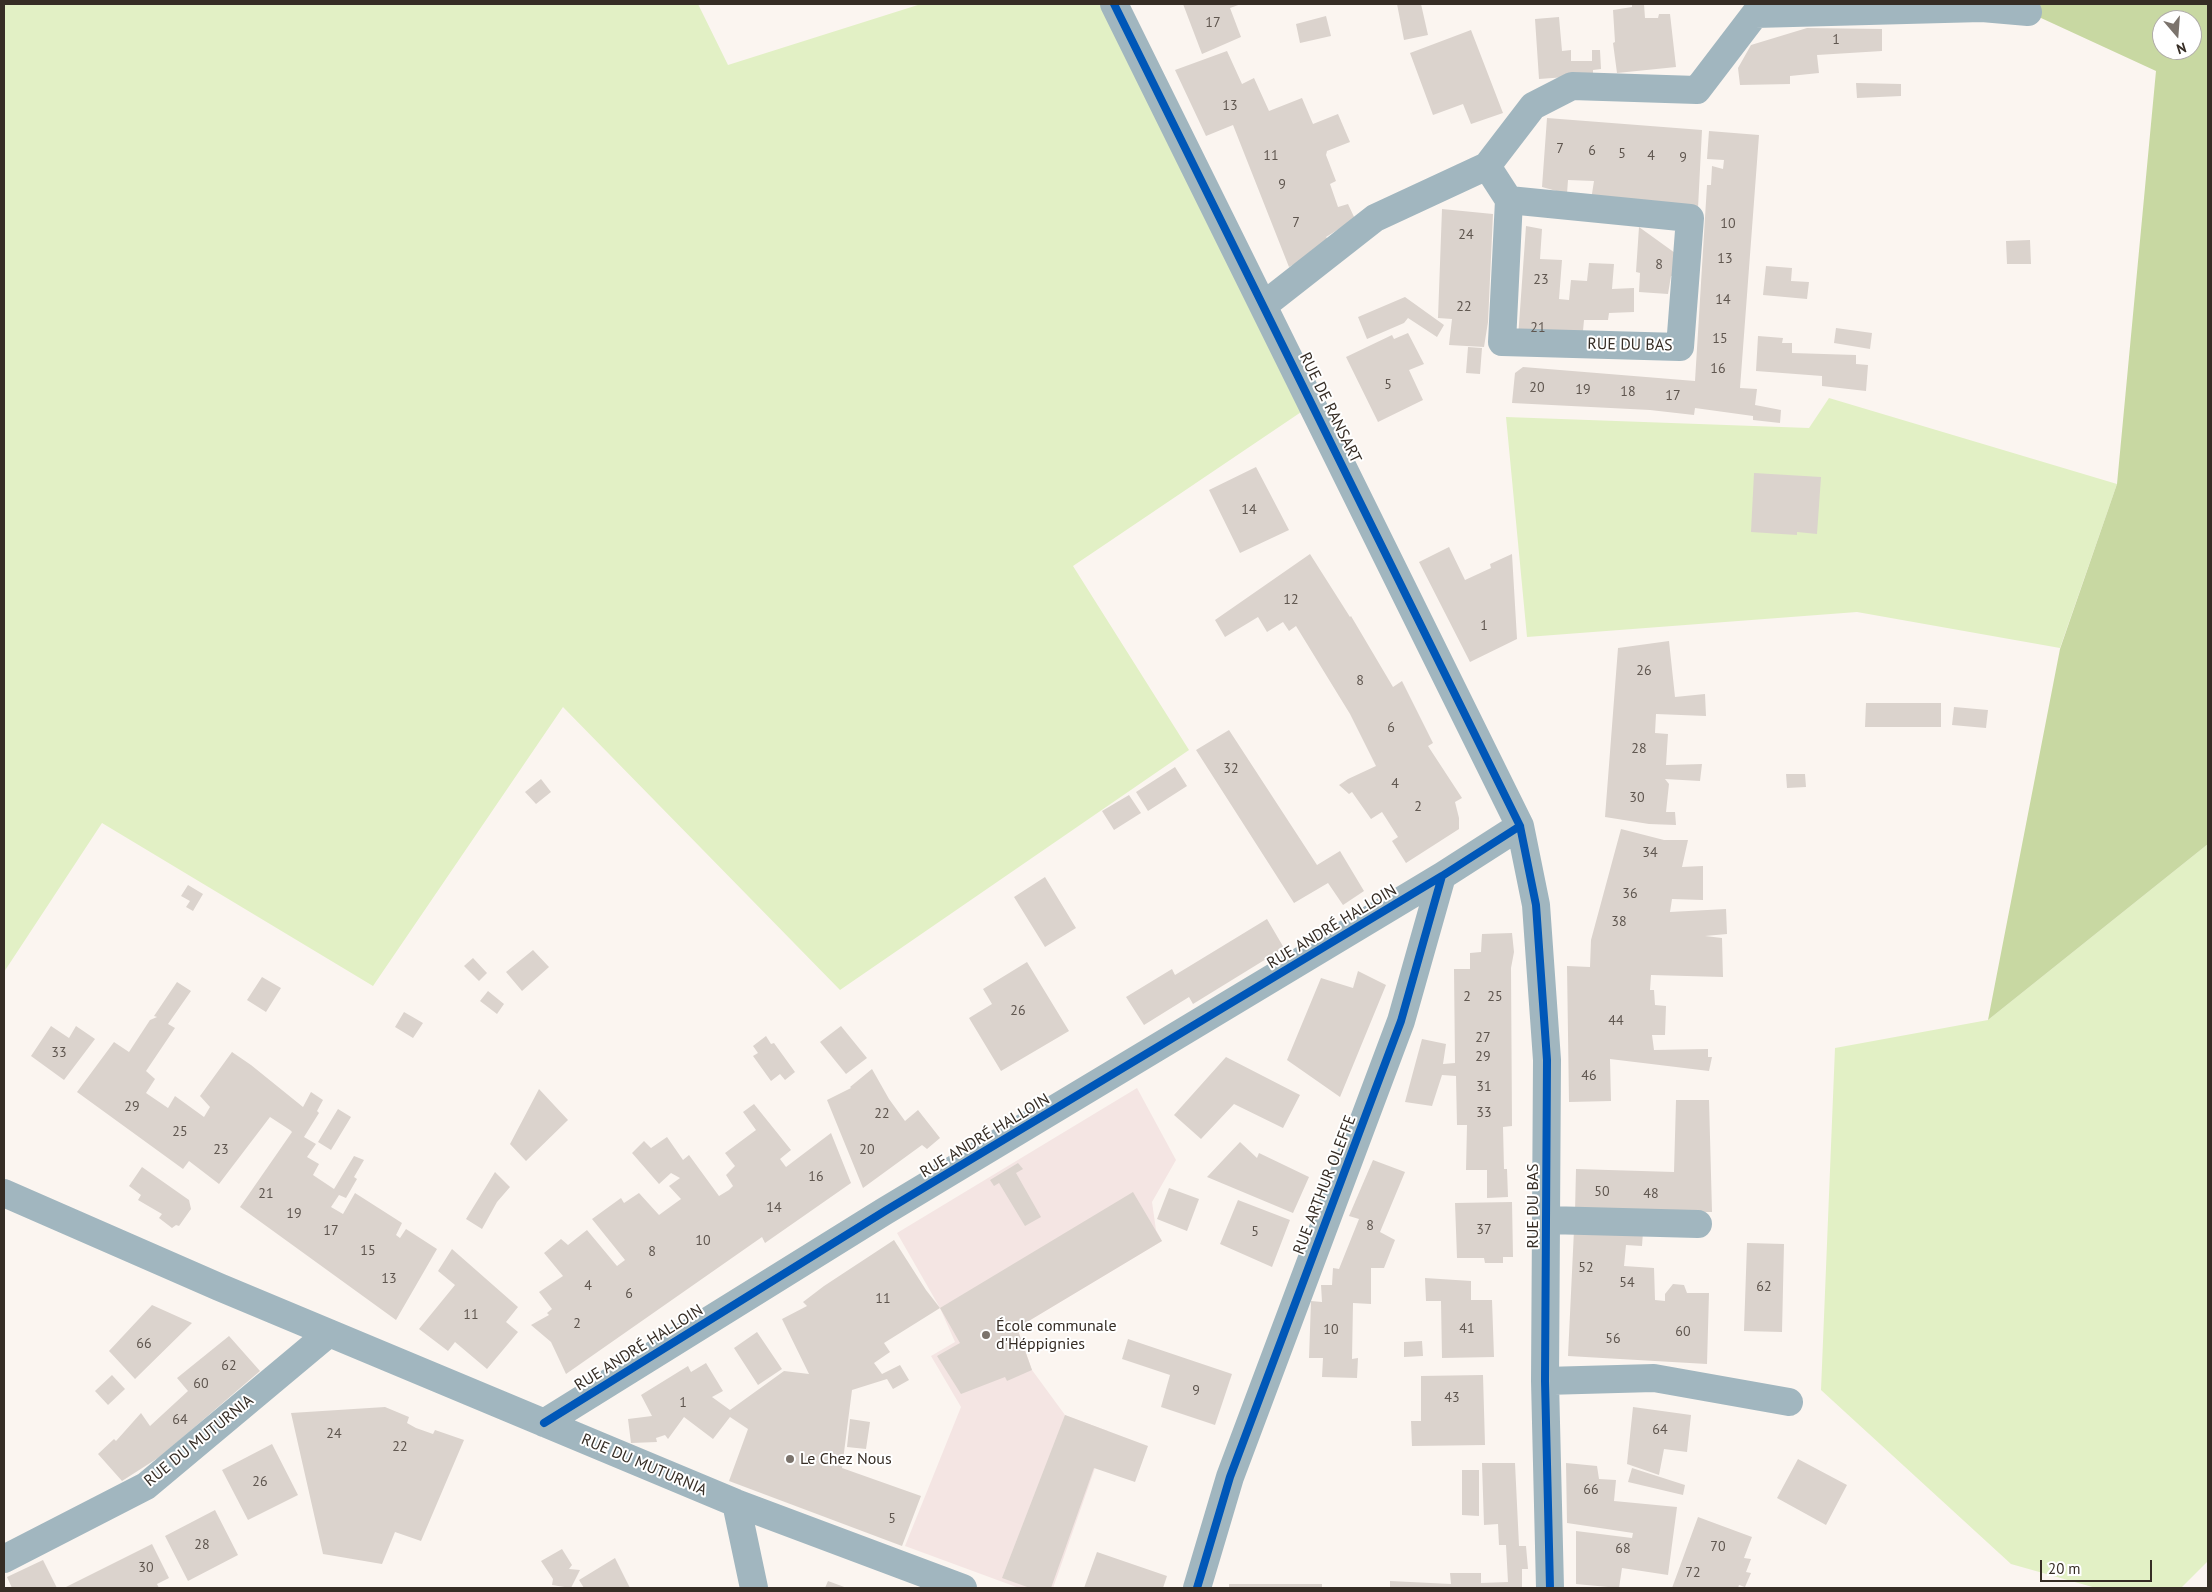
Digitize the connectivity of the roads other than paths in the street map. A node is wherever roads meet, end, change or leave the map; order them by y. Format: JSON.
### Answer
{"nodes":[{"id":1,"x":1114,"y":4,"type":"edge"},
{"id":2,"x":2028,"y":12,"type":"dead end"},
{"id":3,"x":1487,"y":166,"type":"junction"},
{"id":4,"x":1509,"y":200,"type":"junction"},
{"id":5,"x":1264,"y":305,"type":"junction"},
{"id":6,"x":1520,"y":826,"type":"junction"},
{"id":7,"x":1442,"y":876,"type":"junction"},
{"id":8,"x":4,"y":1193,"type":"edge"},
{"id":9,"x":1547,"y":1220,"type":"junction"},
{"id":10,"x":1698,"y":1224,"type":"dead end"},
{"id":11,"x":329,"y":1333,"type":"junction"},
{"id":12,"x":1545,"y":1381,"type":"junction"},
{"id":13,"x":1789,"y":1402,"type":"dead end"},
{"id":14,"x":544,"y":1423,"type":"junction"},
{"id":15,"x":736,"y":1503,"type":"junction"},
{"id":16,"x":4,"y":1559,"type":"edge"},
{"id":17,"x":754,"y":1588,"type":"edge"},
{"id":18,"x":963,"y":1588,"type":"edge"},
{"id":19,"x":1197,"y":1588,"type":"edge"},
{"id":20,"x":1550,"y":1588,"type":"edge"}],
"edges":[{"from":1,"to":5,"type":"street","name":"RUE DE RANSART"},
{"from":2,"to":3,"type":"street"},
{"from":3,"to":4,"type":"street"},
{"from":3,"to":5,"type":"street"},
{"from":4,"to":4,"type":"street","name":"RUE DU BAS"},
{"from":5,"to":6,"type":"street","name":"RUE DE RANSART"},
{"from":6,"to":7,"type":"street"},
{"from":6,"to":9,"type":"street","name":"RUE DU BAS"},
{"from":7,"to":14,"type":"street","name":"RUE ANDRÉ HALLOIN"},
{"from":7,"to":19,"type":"street","name":"RUE ARTHUR OLEFFE"},
{"from":8,"to":11,"type":"street","name":"RUE DU MUTURNIA"},
{"from":9,"to":10,"type":"street"},
{"from":9,"to":12,"type":"street","name":"RUE DU BAS"},
{"from":11,"to":14,"type":"street","name":"RUE DU MUTURNIA"},
{"from":11,"to":16,"type":"street","name":"RUE DU MUTURNIA"},
{"from":12,"to":13,"type":"street"},
{"from":12,"to":20,"type":"street","name":"RUE DU BAS"},
{"from":14,"to":15,"type":"street","name":"RUE DU MUTURNIA"},
{"from":15,"to":17,"type":"street"},
{"from":15,"to":18,"type":"street","name":"RUE DU MUTURNIA"}]}
